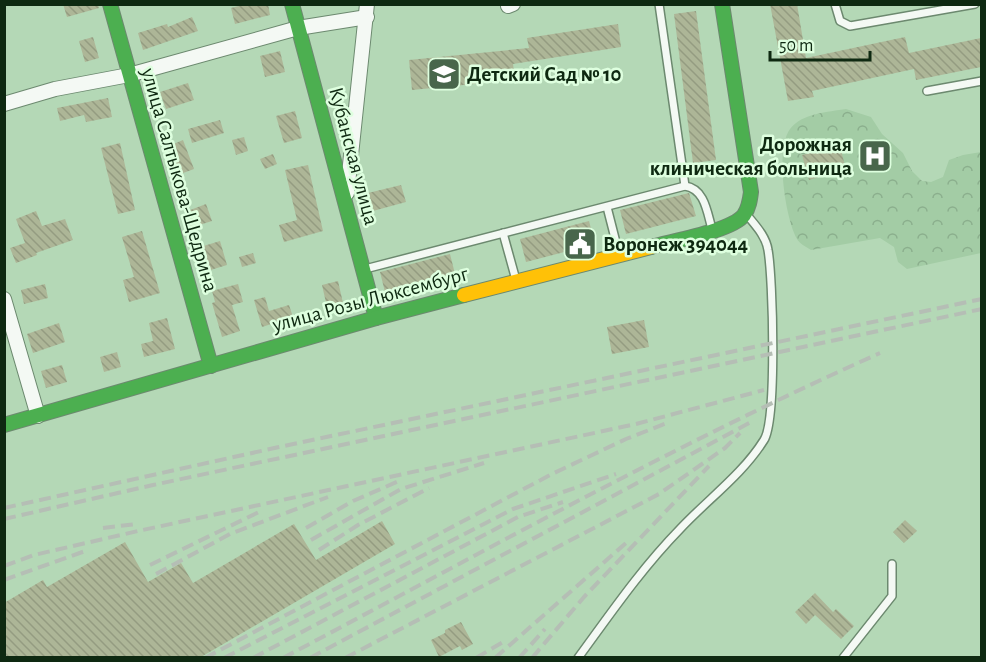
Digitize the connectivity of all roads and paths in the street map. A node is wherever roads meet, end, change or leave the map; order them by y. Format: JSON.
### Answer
{"nodes":[{"id":1,"x":110,"y":4,"type":"edge"},
{"id":2,"x":292,"y":4,"type":"edge"},
{"id":3,"x":659,"y":4,"type":"edge"},
{"id":4,"x":722,"y":4,"type":"edge"},
{"id":5,"x":836,"y":4,"type":"edge"},
{"id":6,"x":975,"y":4,"type":"edge"},
{"id":7,"x":367,"y":11,"type":"edge"},
{"id":8,"x":298,"y":28,"type":"junction"},
{"id":9,"x":129,"y":75,"type":"junction"},
{"id":10,"x":981,"y":81,"type":"edge"},
{"id":11,"x":927,"y":91,"type":"dead end"},
{"id":12,"x":4,"y":104,"type":"edge"},
{"id":13,"x":685,"y":186,"type":"junction"},
{"id":14,"x":345,"y":204,"type":"junction"},
{"id":15,"x":607,"y":207,"type":"junction"},
{"id":16,"x":746,"y":214,"type":"junction"},
{"id":17,"x":712,"y":231,"type":"junction"},
{"id":18,"x":503,"y":233,"type":"junction"},
{"id":19,"x":619,"y":255,"type":"junction"},
{"id":20,"x":363,"y":270,"type":"junction"},
{"id":21,"x":517,"y":281,"type":"junction"},
{"id":22,"x":4,"y":299,"type":"edge"},
{"id":23,"x":376,"y":318,"type":"junction"},
{"id":24,"x":212,"y":366,"type":"junction"},
{"id":25,"x":38,"y":416,"type":"junction"},
{"id":26,"x":4,"y":425,"type":"edge"},
{"id":27,"x":892,"y":564,"type":"dead end"},
{"id":28,"x":579,"y":657,"type":"edge"},
{"id":29,"x":843,"y":657,"type":"edge"}],
"edges":[{"from":1,"to":9,"type":"street","name":"улица Салтыкова-Щедрина"},
{"from":2,"to":8,"type":"street","name":"Кубанская улица"},
{"from":3,"to":13,"type":"lane"},
{"from":4,"to":16,"type":"street"},
{"from":5,"to":6,"type":"lane"},
{"from":7,"to":8,"type":"street"},
{"from":7,"to":14,"type":"street"},
{"from":8,"to":9,"type":"street"},
{"from":8,"to":14,"type":"street","name":"Кубанская улица"},
{"from":9,"to":12,"type":"street"},
{"from":9,"to":24,"type":"street","name":"улица Салтыкова-Щедрина"},
{"from":10,"to":11,"type":"lane"},
{"from":13,"to":15,"type":"lane"},
{"from":13,"to":17,"type":"lane"},
{"from":14,"to":20,"type":"street","name":"Кубанская улица"},
{"from":15,"to":18,"type":"lane"},
{"from":15,"to":19,"type":"lane"},
{"from":16,"to":17,"type":"street","name":"улица Розы Люксембург"},
{"from":16,"to":28,"type":"lane"},
{"from":17,"to":19,"type":"street","name":"улица Розы Люксембург"},
{"from":18,"to":20,"type":"lane"},
{"from":18,"to":21,"type":"lane"},
{"from":19,"to":21,"type":"street","name":"улица Розы Люксембург"},
{"from":20,"to":23,"type":"street","name":"Кубанская улица"},
{"from":21,"to":23,"type":"street","name":"улица Розы Люксембург"},
{"from":22,"to":25,"type":"street"},
{"from":23,"to":24,"type":"street","name":"улица Розы Люксембург"},
{"from":24,"to":25,"type":"street","name":"улица Розы Люксембург"},
{"from":25,"to":26,"type":"street","name":"улица Розы Люксембург"},
{"from":27,"to":29,"type":"lane"}]}
